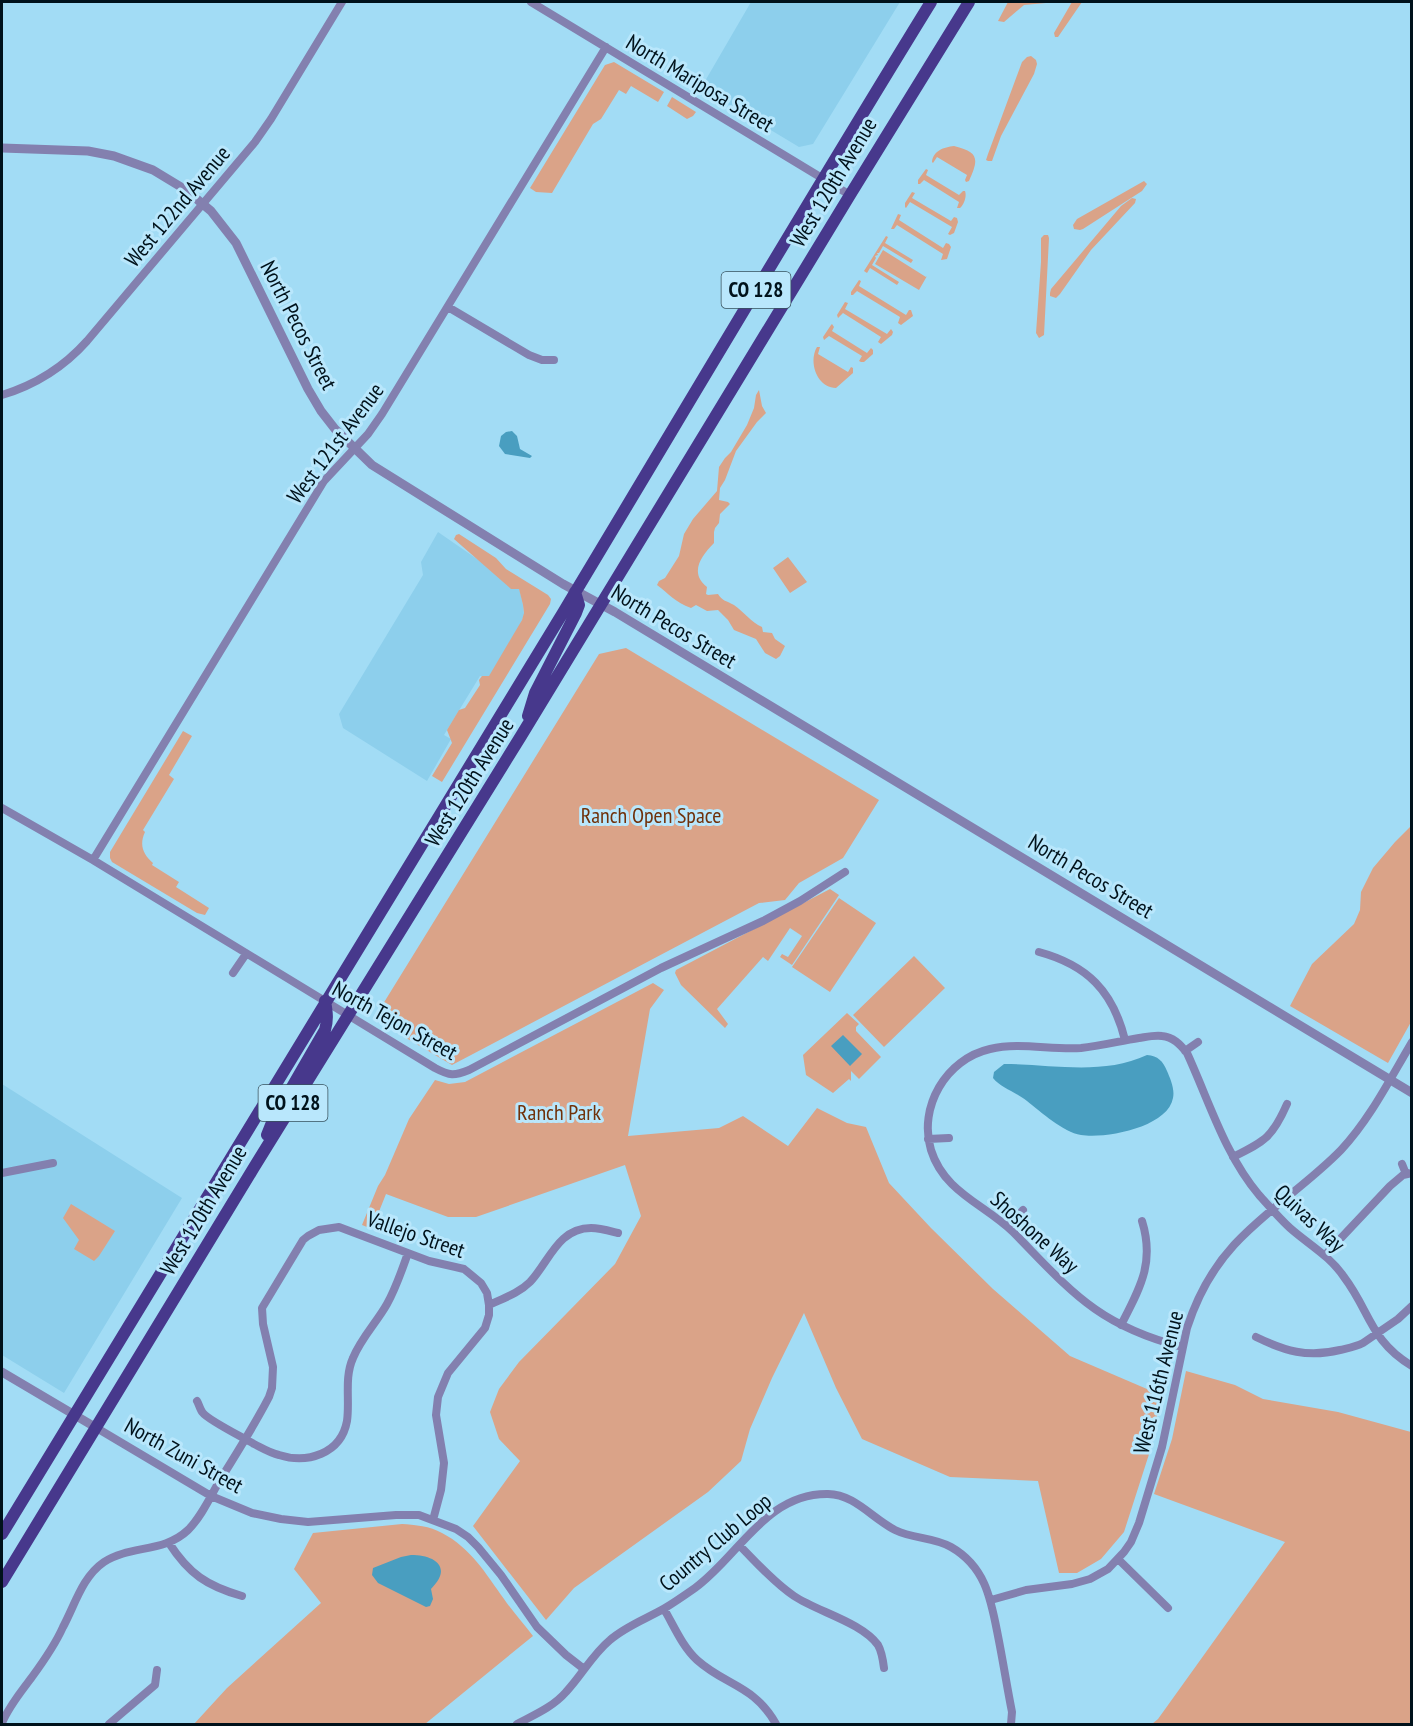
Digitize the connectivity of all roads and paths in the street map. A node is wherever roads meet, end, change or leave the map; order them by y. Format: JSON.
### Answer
{"nodes":[{"id":1,"x":342,"y":2,"type":"edge"},
{"id":2,"x":531,"y":2,"type":"edge"},
{"id":3,"x":931,"y":2,"type":"edge"},
{"id":4,"x":969,"y":2,"type":"edge"},
{"id":5,"x":606,"y":47,"type":"junction"},
{"id":6,"x":2,"y":148,"type":"edge"},
{"id":7,"x":822,"y":178,"type":"junction"},
{"id":8,"x":849,"y":195,"type":"junction"},
{"id":9,"x":202,"y":203,"type":"junction"},
{"id":10,"x":448,"y":307,"type":"junction"},
{"id":11,"x":554,"y":360,"type":"dead end"},
{"id":12,"x":2,"y":395,"type":"edge"},
{"id":13,"x":354,"y":449,"type":"junction"},
{"id":14,"x":575,"y":592,"type":"junction"},
{"id":15,"x":602,"y":605,"type":"junction"},
{"id":16,"x":521,"y":736,"type":"junction"},
{"id":17,"x":2,"y":808,"type":"edge"},
{"id":18,"x":93,"y":861,"type":"junction"},
{"id":19,"x":845,"y":872,"type":"dead end"},
{"id":20,"x":1039,"y":952,"type":"dead end"},
{"id":21,"x":246,"y":954,"type":"junction"},
{"id":22,"x":233,"y":973,"type":"dead end"},
{"id":23,"x":325,"y":1002,"type":"junction"},
{"id":24,"x":347,"y":1015,"type":"junction"},
{"id":25,"x":1125,"y":1040,"type":"junction"},
{"id":26,"x":1197,"y":1042,"type":"dead end"},
{"id":27,"x":1412,"y":1042,"type":"edge"},
{"id":28,"x":1185,"y":1051,"type":"junction"},
{"id":29,"x":1390,"y":1080,"type":"junction"},
{"id":30,"x":1412,"y":1093,"type":"edge"},
{"id":31,"x":1287,"y":1104,"type":"dead end"},
{"id":32,"x":949,"y":1138,"type":"dead end"},
{"id":33,"x":928,"y":1139,"type":"junction"},
{"id":34,"x":1233,"y":1157,"type":"junction"},
{"id":35,"x":53,"y":1163,"type":"dead end"},
{"id":36,"x":1401,"y":1164,"type":"dead end"},
{"id":37,"x":253,"y":1169,"type":"junction"},
{"id":38,"x":2,"y":1173,"type":"edge"},
{"id":39,"x":1409,"y":1173,"type":"edge"},
{"id":40,"x":1023,"y":1210,"type":"dead end"},
{"id":41,"x":1273,"y":1210,"type":"junction"},
{"id":42,"x":1142,"y":1221,"type":"dead end"},
{"id":43,"x":1008,"y":1227,"type":"junction"},
{"id":44,"x":618,"y":1233,"type":"dead end"},
{"id":45,"x":408,"y":1253,"type":"junction"},
{"id":46,"x":1325,"y":1255,"type":"junction"},
{"id":47,"x":489,"y":1305,"type":"junction"},
{"id":48,"x":1412,"y":1306,"type":"edge"},
{"id":49,"x":1121,"y":1325,"type":"junction"},
{"id":50,"x":1376,"y":1334,"type":"junction"},
{"id":51,"x":1256,"y":1337,"type":"dead end"},
{"id":52,"x":1182,"y":1347,"type":"junction"},
{"id":53,"x":1412,"y":1366,"type":"edge"},
{"id":54,"x":2,"y":1372,"type":"edge"},
{"id":55,"x":197,"y":1401,"type":"dead end"},
{"id":56,"x":74,"y":1415,"type":"junction"},
{"id":57,"x":95,"y":1427,"type":"junction"},
{"id":58,"x":245,"y":1438,"type":"junction"},
{"id":59,"x":211,"y":1496,"type":"junction"},
{"id":60,"x":433,"y":1520,"type":"junction"},
{"id":61,"x":2,"y":1534,"type":"edge"},
{"id":62,"x":169,"y":1543,"type":"junction"},
{"id":63,"x":739,"y":1545,"type":"junction"},
{"id":64,"x":1118,"y":1559,"type":"junction"},
{"id":65,"x":2,"y":1582,"type":"edge"},
{"id":66,"x":242,"y":1596,"type":"dead end"},
{"id":67,"x":991,"y":1600,"type":"junction"},
{"id":68,"x":1168,"y":1608,"type":"dead end"},
{"id":69,"x":664,"y":1609,"type":"junction"},
{"id":70,"x":884,"y":1668,"type":"dead end"},
{"id":71,"x":584,"y":1669,"type":"junction"},
{"id":72,"x":157,"y":1670,"type":"dead end"},
{"id":73,"x":2,"y":1723,"type":"edge"},
{"id":74,"x":109,"y":1725,"type":"edge"},
{"id":75,"x":517,"y":1725,"type":"edge"},
{"id":76,"x":776,"y":1725,"type":"edge"},
{"id":77,"x":1011,"y":1725,"type":"edge"}],
"edges":[{"from":1,"to":9,"type":"street","name":"West 122nd Avenue"},
{"from":2,"to":5,"type":"street","name":"North Mariposa Street"},
{"from":3,"to":7,"type":"main road","name":"West 120th Avenue","number":"CO 128"},
{"from":4,"to":8,"type":"main road","name":"West 120th Avenue","number":"CO 128"},
{"from":5,"to":7,"type":"street","name":"North Mariposa Street"},
{"from":5,"to":10,"type":"street","name":"West 121st Avenue"},
{"from":6,"to":9,"type":"street","name":"North Pecos Street"},
{"from":7,"to":8,"type":"street","name":"North Mariposa Street"},
{"from":7,"to":14,"type":"main road","name":"West 120th Avenue","number":"CO 128"},
{"from":8,"to":15,"type":"main road","name":"West 120th Avenue","number":"CO 128"},
{"from":9,"to":12,"type":"street","name":"West 122nd Avenue"},
{"from":9,"to":13,"type":"street","name":"North Pecos Street"},
{"from":10,"to":11,"type":"street"},
{"from":10,"to":13,"type":"street","name":"West 121st Avenue"},
{"from":13,"to":14,"type":"street","name":"North Pecos Street"},
{"from":13,"to":18,"type":"street","name":"West 121st Avenue"},
{"from":14,"to":15,"type":"street","name":"North Pecos Street"},
{"from":14,"to":16,"type":"main road"},
{"from":14,"to":23,"type":"main road","name":"West 120th Avenue","number":"CO 128"},
{"from":15,"to":16,"type":"main road","name":"West 120th Avenue","number":"CO 128"},
{"from":15,"to":29,"type":"street","name":"North Pecos Street"},
{"from":16,"to":24,"type":"main road","name":"West 120th Avenue","number":"CO 128"},
{"from":17,"to":18,"type":"street","name":"North Tejon Street"},
{"from":18,"to":21,"type":"street","name":"North Tejon Street"},
{"from":19,"to":24,"type":"street","name":"North Tejon Street"},
{"from":20,"to":25,"type":"street"},
{"from":21,"to":22,"type":"street"},
{"from":21,"to":23,"type":"street","name":"North Tejon Street"},
{"from":23,"to":24,"type":"street","name":"North Tejon Street"},
{"from":23,"to":37,"type":"main road"},
{"from":23,"to":56,"type":"main road","name":"West 120th Avenue","number":"CO 128"},
{"from":24,"to":37,"type":"main road","name":"West 120th Avenue","number":"CO 128"},
{"from":25,"to":28,"type":"street"},
{"from":25,"to":33,"type":"street","name":"Shoshone Way"},
{"from":26,"to":28,"type":"street"},
{"from":27,"to":29,"type":"street","name":"West 116th Avenue"},
{"from":28,"to":34,"type":"street","name":"Quivas Way"},
{"from":29,"to":30,"type":"street","name":"North Pecos Street"},
{"from":29,"to":41,"type":"street","name":"West 116th Avenue"},
{"from":31,"to":34,"type":"street"},
{"from":32,"to":33,"type":"street"},
{"from":33,"to":43,"type":"street","name":"Shoshone Way"},
{"from":34,"to":41,"type":"street","name":"Quivas Way"},
{"from":35,"to":38,"type":"street"},
{"from":36,"to":39,"type":"street"},
{"from":37,"to":57,"type":"main road","name":"West 120th Avenue","number":"CO 128"},
{"from":39,"to":46,"type":"street"},
{"from":40,"to":43,"type":"street"},
{"from":41,"to":46,"type":"street","name":"Quivas Way"},
{"from":41,"to":52,"type":"street","name":"West 116th Avenue"},
{"from":42,"to":49,"type":"street"},
{"from":43,"to":49,"type":"street","name":"Shoshone Way"},
{"from":44,"to":47,"type":"street"},
{"from":45,"to":47,"type":"street","name":"Vallejo Street"},
{"from":45,"to":58,"type":"street"},
{"from":45,"to":58,"type":"street","name":"Vallejo Street"},
{"from":46,"to":50,"type":"street","name":"Quivas Way"},
{"from":47,"to":60,"type":"street"},
{"from":48,"to":50,"type":"street"},
{"from":49,"to":52,"type":"street","name":"Shoshone Way"},
{"from":50,"to":51,"type":"street"},
{"from":50,"to":53,"type":"street","name":"Quivas Way"},
{"from":52,"to":64,"type":"street","name":"West 116th Avenue"},
{"from":54,"to":56,"type":"street","name":"North Zuni Street"},
{"from":55,"to":58,"type":"street"},
{"from":56,"to":57,"type":"street","name":"North Zuni Street"},
{"from":56,"to":61,"type":"main road","name":"West 120th Avenue","number":"CO 128"},
{"from":57,"to":59,"type":"street","name":"North Zuni Street"},
{"from":57,"to":65,"type":"main road","name":"West 120th Avenue","number":"CO 128"},
{"from":58,"to":59,"type":"street"},
{"from":59,"to":60,"type":"street","name":"North Zuni Street"},
{"from":59,"to":62,"type":"street"},
{"from":60,"to":71,"type":"street","name":"North Zuni Street"},
{"from":62,"to":66,"type":"street"},
{"from":62,"to":73,"type":"street"},
{"from":63,"to":67,"type":"street","name":"Country Club Loop"},
{"from":63,"to":69,"type":"street","name":"Country Club Loop"},
{"from":63,"to":70,"type":"street"},
{"from":64,"to":67,"type":"street","name":"West 116th Avenue"},
{"from":64,"to":68,"type":"street"},
{"from":67,"to":77,"type":"street","name":"Country Club Loop"},
{"from":69,"to":71,"type":"street","name":"Country Club Loop"},
{"from":69,"to":76,"type":"street"},
{"from":71,"to":75,"type":"street","name":"Country Club Loop"},
{"from":72,"to":74,"type":"street"}]}
